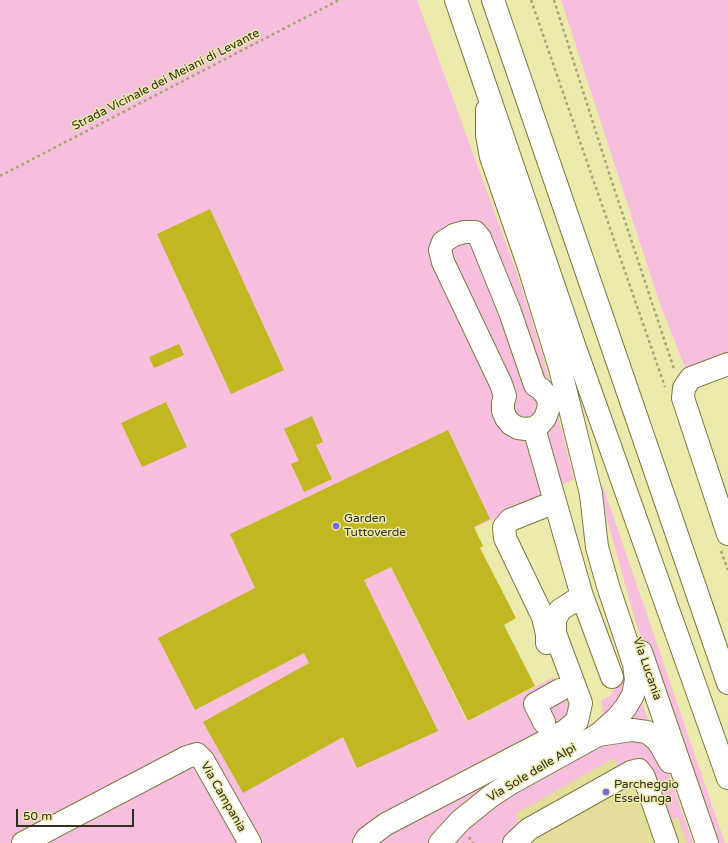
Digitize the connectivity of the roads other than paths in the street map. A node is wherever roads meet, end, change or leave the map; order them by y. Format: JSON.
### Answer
{"nodes":[{"id":1,"x":456,"y":0,"type":"edge"},
{"id":2,"x":493,"y":0,"type":"edge"},
{"id":3,"x":482,"y":75,"type":"junction"},
{"id":4,"x":728,"y":364,"type":"edge"},
{"id":5,"x":534,"y":428,"type":"junction"},
{"id":6,"x":591,"y":494,"type":"junction"},
{"id":7,"x":555,"y":502,"type":"junction"},
{"id":8,"x":724,"y":542,"type":"edge"},
{"id":9,"x":582,"y":596,"type":"junction"},
{"id":10,"x":612,"y":677,"type":"dead end"},
{"id":11,"x":728,"y":683,"type":"edge"},
{"id":12,"x":560,"y":690,"type":"junction"},
{"id":13,"x":544,"y":722,"type":"dead end"},
{"id":14,"x":565,"y":731,"type":"junction"},
{"id":15,"x":598,"y":734,"type":"junction"},
{"id":16,"x":728,"y":778,"type":"edge"},
{"id":17,"x":445,"y":839,"type":"edge"},
{"id":18,"x":365,"y":841,"type":"edge"},
{"id":19,"x":517,"y":842,"type":"edge"},
{"id":20,"x":22,"y":843,"type":"edge"},
{"id":21,"x":250,"y":843,"type":"edge"},
{"id":22,"x":667,"y":843,"type":"edge"},
{"id":23,"x":698,"y":843,"type":"edge"},
{"id":24,"x":707,"y":843,"type":"edge"}],
"edges":[{"from":1,"to":3,"type":"main road"},
{"from":2,"to":11,"type":"main road"},
{"from":3,"to":6,"type":"main road"},
{"from":3,"to":16,"type":"main road"},
{"from":4,"to":8,"type":"main road"},
{"from":5,"to":5,"type":"main road"},
{"from":5,"to":7,"type":"main road"},
{"from":6,"to":15,"type":"main road"},
{"from":6,"to":24,"type":"main road","name":"Via Lucania"},
{"from":7,"to":9,"type":"main road"},
{"from":7,"to":12,"type":"main road"},
{"from":9,"to":10,"type":"main road"},
{"from":9,"to":14,"type":"main road"},
{"from":12,"to":13,"type":"main road"},
{"from":12,"to":14,"type":"main road"},
{"from":14,"to":18,"type":"main road"},
{"from":15,"to":17,"type":"main road","name":"Via Sole delle Alpi"},
{"from":15,"to":23,"type":"main road"},
{"from":19,"to":22,"type":"main road"},
{"from":20,"to":21,"type":"main road","name":"Via Campania"}]}
